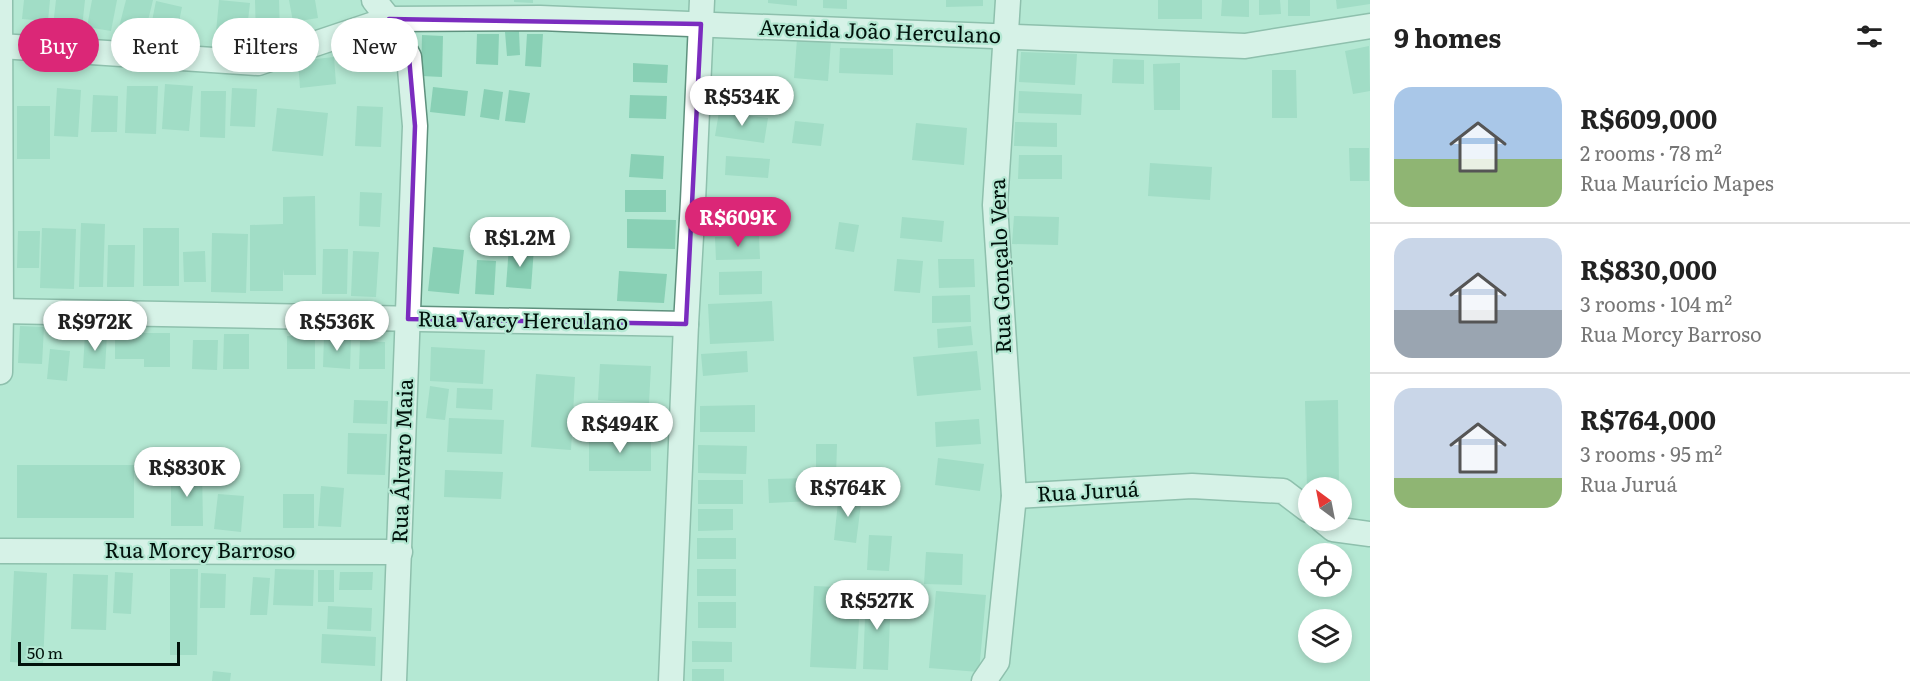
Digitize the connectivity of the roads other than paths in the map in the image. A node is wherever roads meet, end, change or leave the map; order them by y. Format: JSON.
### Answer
{"nodes":[{"id":1,"x":0,"y":0,"type":"edge"},
{"id":2,"x":374,"y":0,"type":"edge"},
{"id":3,"x":702,"y":0,"type":"edge"},
{"id":4,"x":1008,"y":0,"type":"edge"},
{"id":5,"x":388,"y":18,"type":"edge"},
{"id":6,"x":418,"y":19,"type":"edge"},
{"id":7,"x":701,"y":24,"type":"junction"},
{"id":8,"x":1370,"y":26,"type":"edge"},
{"id":9,"x":1005,"y":37,"type":"junction"},
{"id":10,"x":331,"y":38,"type":"edge"},
{"id":11,"x":0,"y":46,"type":"edge"},
{"id":12,"x":410,"y":72,"type":"edge"},
{"id":13,"x":1,"y":311,"type":"edge"},
{"id":14,"x":408,"y":319,"type":"junction"},
{"id":15,"x":686,"y":324,"type":"junction"},
{"id":16,"x":0,"y":372,"type":"edge"},
{"id":17,"x":1014,"y":496,"type":"junction"},
{"id":18,"x":1298,"y":502,"type":"edge"},
{"id":19,"x":1348,"y":531,"type":"edge"},
{"id":20,"x":1370,"y":534,"type":"edge"},
{"id":21,"x":0,"y":551,"type":"edge"},
{"id":22,"x":400,"y":552,"type":"junction"},
{"id":23,"x":394,"y":681,"type":"edge"},
{"id":24,"x":671,"y":681,"type":"edge"},
{"id":25,"x":984,"y":681,"type":"edge"}],
"edges":[{"from":1,"to":11,"type":"street"},
{"from":2,"to":5,"type":"street","name":"Rua Álvaro Maia"},
{"from":3,"to":7,"type":"street"},
{"from":4,"to":9,"type":"street","name":"Rua Gonçalo Vera"},
{"from":6,"to":7,"type":"street","name":"Avenida João Herculano"},
{"from":7,"to":9,"type":"street","name":"Avenida João Herculano"},
{"from":7,"to":15,"type":"street"},
{"from":8,"to":9,"type":"street","name":"Avenida João Herculano"},
{"from":9,"to":17,"type":"street","name":"Rua Gonçalo Vera"},
{"from":10,"to":11,"type":"street","name":"Avenida João Herculano"},
{"from":11,"to":13,"type":"street"},
{"from":12,"to":14,"type":"street","name":"Rua Álvaro Maia"},
{"from":13,"to":14,"type":"street","name":"Rua Varcy Herculano"},
{"from":13,"to":16,"type":"street"},
{"from":14,"to":15,"type":"street","name":"Rua Varcy Herculano"},
{"from":14,"to":22,"type":"street","name":"Rua Álvaro Maia"},
{"from":15,"to":24,"type":"street"},
{"from":17,"to":18,"type":"street","name":"Rua Juruá"},
{"from":17,"to":25,"type":"street","name":"Rua Juruá"},
{"from":19,"to":20,"type":"street"},
{"from":21,"to":22,"type":"street","name":"Rua Morcy Barroso"},
{"from":22,"to":23,"type":"street","name":"Rua Álvaro Maia"}]}
